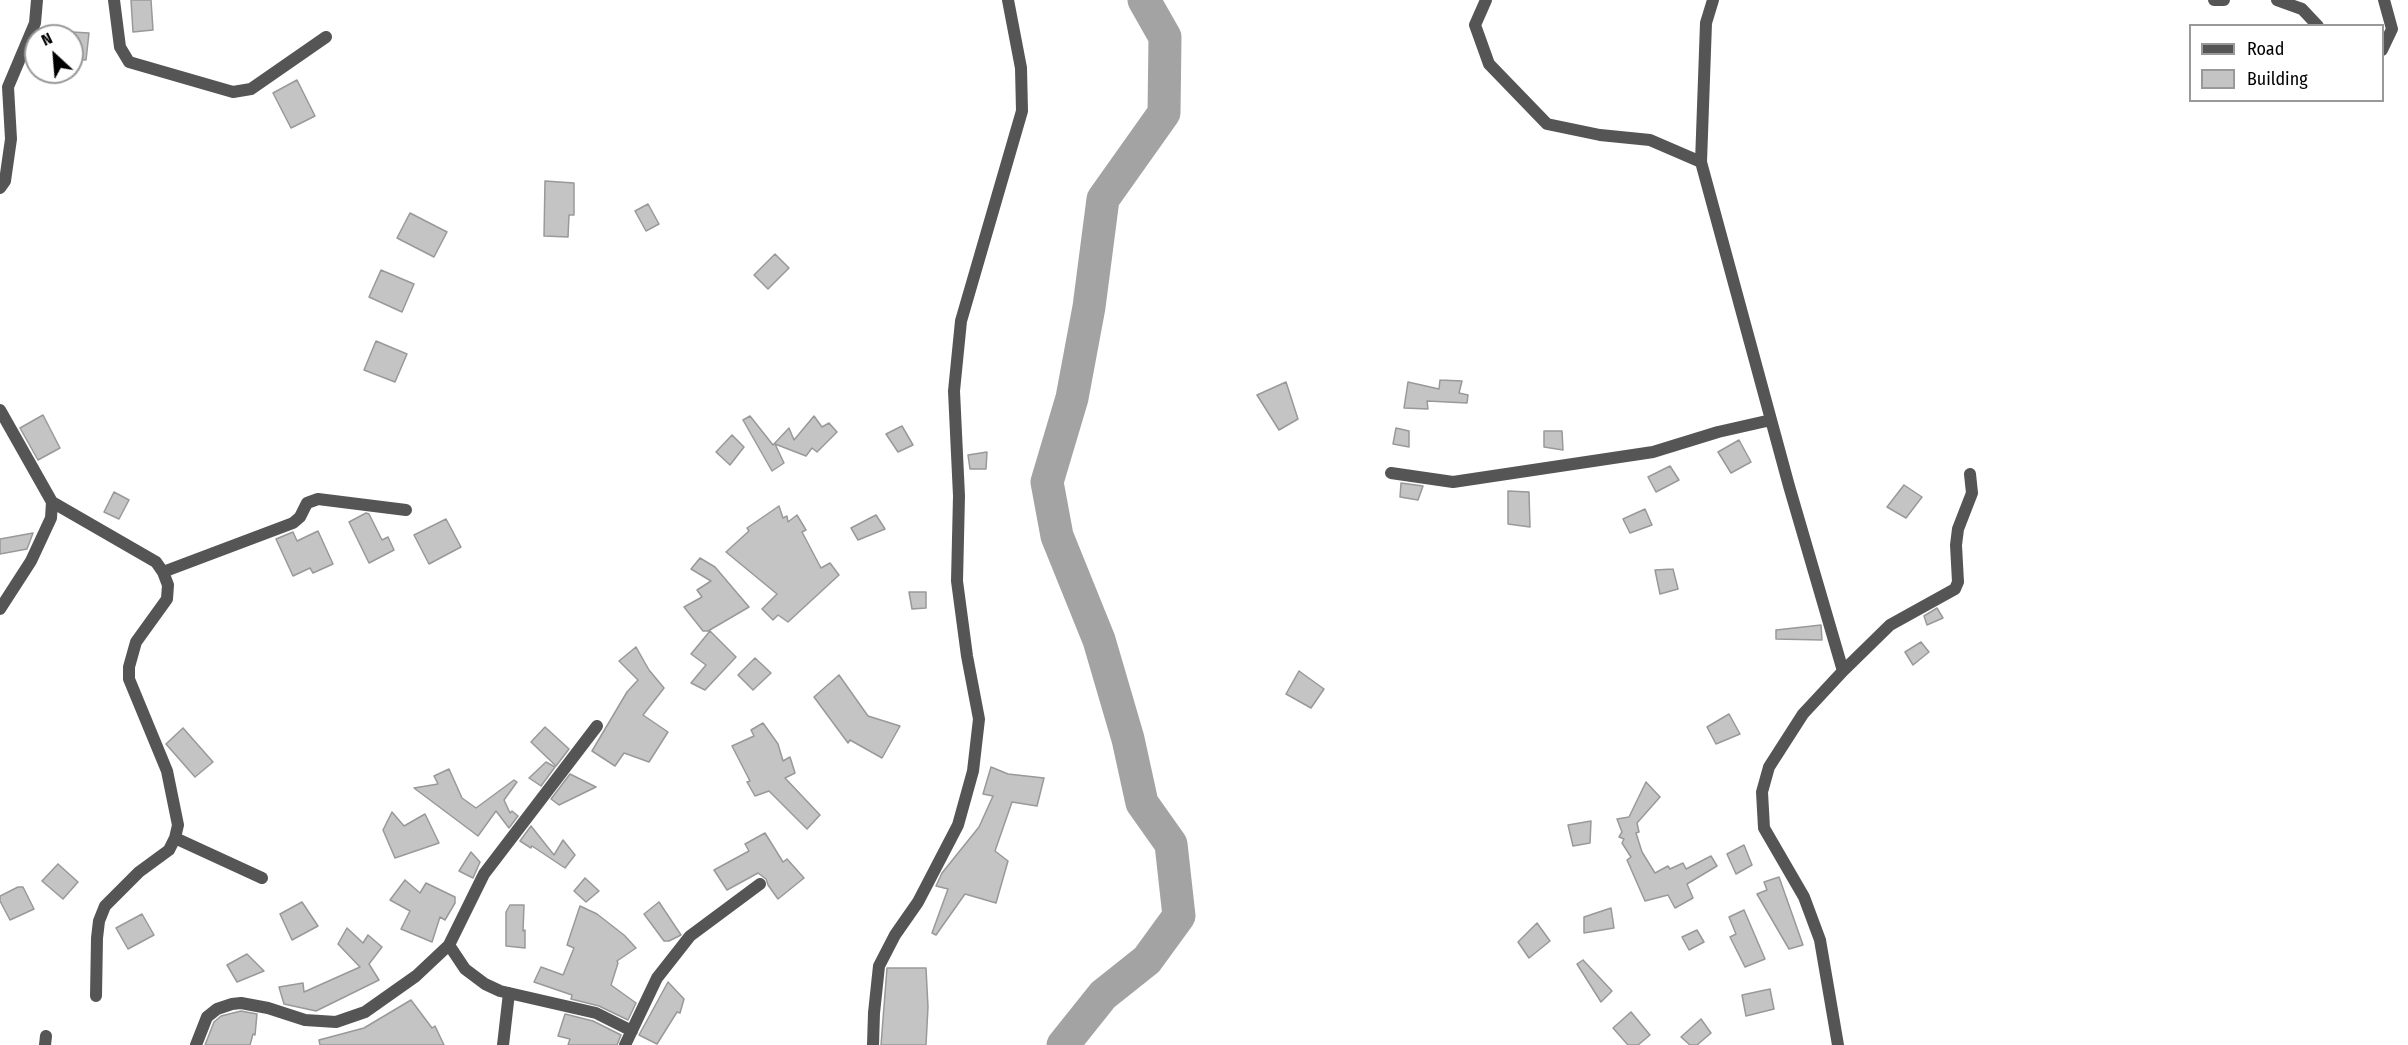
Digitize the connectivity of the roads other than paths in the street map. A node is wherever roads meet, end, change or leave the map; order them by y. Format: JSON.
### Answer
{"nodes":[{"id":1,"x":38,"y":0,"type":"edge"},
{"id":2,"x":114,"y":0,"type":"edge"},
{"id":3,"x":1008,"y":0,"type":"edge"},
{"id":4,"x":1486,"y":0,"type":"edge"},
{"id":5,"x":1713,"y":0,"type":"edge"},
{"id":6,"x":2214,"y":0,"type":"edge"},
{"id":7,"x":2224,"y":0,"type":"edge"},
{"id":8,"x":2277,"y":0,"type":"edge"},
{"id":9,"x":2384,"y":0,"type":"edge"},
{"id":10,"x":2316,"y":24,"type":"edge"},
{"id":11,"x":326,"y":37,"type":"dead end"},
{"id":12,"x":2384,"y":46,"type":"edge"},
{"id":13,"x":1701,"y":162,"type":"junction"},
{"id":14,"x":0,"y":188,"type":"edge"},
{"id":15,"x":0,"y":410,"type":"edge"},
{"id":16,"x":1771,"y":420,"type":"junction"},
{"id":17,"x":1391,"y":473,"type":"dead end"},
{"id":18,"x":1970,"y":474,"type":"dead end"},
{"id":19,"x":52,"y":502,"type":"junction"},
{"id":20,"x":405,"y":510,"type":"dead end"},
{"id":21,"x":163,"y":572,"type":"junction"},
{"id":22,"x":0,"y":609,"type":"edge"},
{"id":23,"x":1843,"y":671,"type":"junction"},
{"id":24,"x":597,"y":726,"type":"dead end"},
{"id":25,"x":175,"y":838,"type":"junction"},
{"id":26,"x":262,"y":878,"type":"dead end"},
{"id":27,"x":760,"y":884,"type":"dead end"},
{"id":28,"x":449,"y":945,"type":"junction"},
{"id":29,"x":509,"y":993,"type":"junction"},
{"id":30,"x":96,"y":996,"type":"dead end"},
{"id":31,"x":632,"y":1031,"type":"junction"},
{"id":32,"x":196,"y":1045,"type":"edge"},
{"id":33,"x":503,"y":1045,"type":"edge"},
{"id":34,"x":626,"y":1045,"type":"edge"},
{"id":35,"x":873,"y":1045,"type":"edge"},
{"id":36,"x":1838,"y":1045,"type":"edge"}],
"edges":[{"from":1,"to":14,"type":"street"},
{"from":2,"to":11,"type":"street"},
{"from":3,"to":35,"type":"street"},
{"from":4,"to":13,"type":"street"},
{"from":5,"to":13,"type":"street"},
{"from":6,"to":7,"type":"street"},
{"from":8,"to":10,"type":"street"},
{"from":9,"to":12,"type":"street"},
{"from":13,"to":16,"type":"street"},
{"from":15,"to":19,"type":"street"},
{"from":16,"to":17,"type":"street"},
{"from":16,"to":23,"type":"street"},
{"from":18,"to":23,"type":"street"},
{"from":19,"to":21,"type":"street"},
{"from":19,"to":22,"type":"street"},
{"from":20,"to":21,"type":"street"},
{"from":21,"to":25,"type":"street"},
{"from":23,"to":36,"type":"street"},
{"from":24,"to":28,"type":"street"},
{"from":25,"to":26,"type":"street"},
{"from":25,"to":30,"type":"street"},
{"from":27,"to":31,"type":"street"},
{"from":28,"to":29,"type":"street"},
{"from":28,"to":32,"type":"street"},
{"from":29,"to":31,"type":"street"},
{"from":29,"to":33,"type":"street"},
{"from":31,"to":34,"type":"street"}]}
